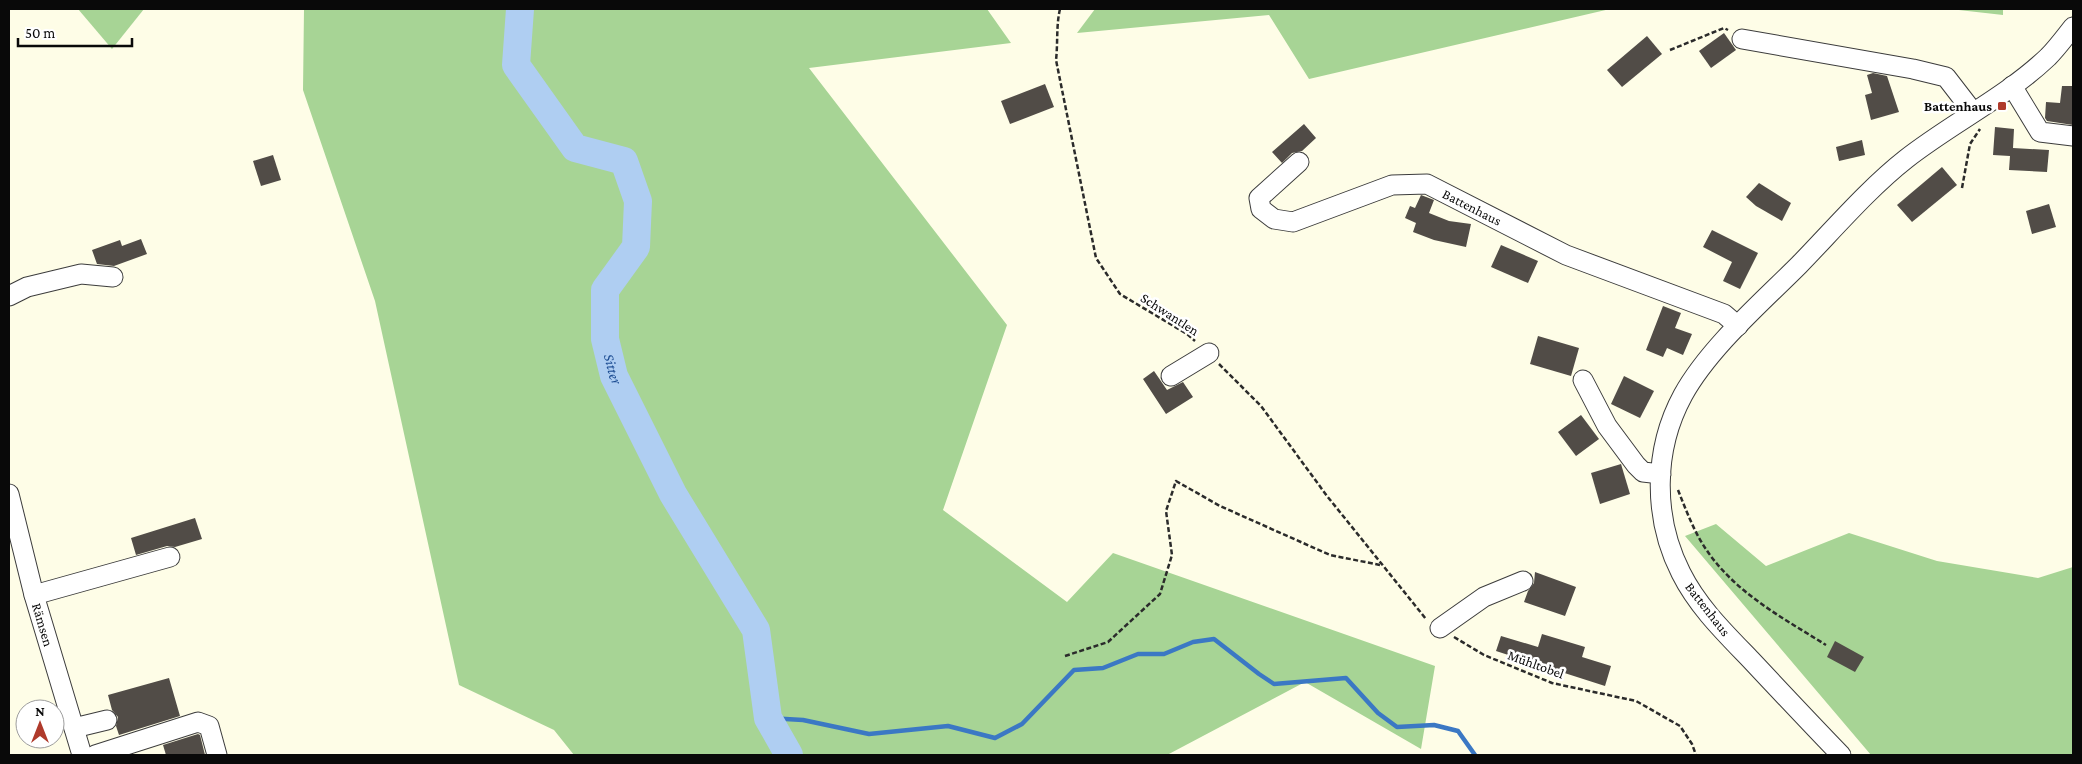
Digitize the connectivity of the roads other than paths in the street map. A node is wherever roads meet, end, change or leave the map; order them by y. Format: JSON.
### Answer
{"nodes":[{"id":1,"x":2073,"y":27,"type":"edge"},
{"id":2,"x":1742,"y":39,"type":"road end"},
{"id":3,"x":2012,"y":86,"type":"junction"},
{"id":4,"x":1973,"y":112,"type":"junction"},
{"id":5,"x":2073,"y":136,"type":"edge"},
{"id":6,"x":1299,"y":162,"type":"dead end"},
{"id":7,"x":113,"y":277,"type":"dead end"},
{"id":8,"x":9,"y":296,"type":"edge"},
{"id":9,"x":1738,"y":326,"type":"junction"},
{"id":10,"x":1209,"y":353,"type":"road end"},
{"id":11,"x":1171,"y":376,"type":"dead end"},
{"id":12,"x":1583,"y":380,"type":"dead end"},
{"id":13,"x":1668,"y":478,"type":"junction"},
{"id":14,"x":9,"y":494,"type":"edge"},
{"id":15,"x":170,"y":557,"type":"dead end"},
{"id":16,"x":1523,"y":580,"type":"dead end"},
{"id":17,"x":34,"y":595,"type":"junction"},
{"id":18,"x":1440,"y":628,"type":"road end"},
{"id":19,"x":107,"y":720,"type":"dead end"},
{"id":20,"x":74,"y":728,"type":"junction"},
{"id":21,"x":82,"y":755,"type":"edge"},
{"id":22,"x":95,"y":755,"type":"edge"},
{"id":23,"x":217,"y":755,"type":"edge"},
{"id":24,"x":1841,"y":755,"type":"edge"}],
"edges":[{"from":1,"to":3,"type":"street","name":"Battenhaus"},
{"from":2,"to":4,"type":"street"},
{"from":3,"to":4,"type":"street","name":"Battenhaus"},
{"from":3,"to":5,"type":"street"},
{"from":4,"to":9,"type":"street","name":"Battenhaus"},
{"from":6,"to":9,"type":"street","name":"Battenhaus"},
{"from":7,"to":8,"type":"street"},
{"from":9,"to":13,"type":"street","name":"Battenhaus"},
{"from":10,"to":11,"type":"street"},
{"from":12,"to":13,"type":"street"},
{"from":13,"to":24,"type":"street","name":"Battenhaus"},
{"from":14,"to":17,"type":"street","name":"Rämsen"},
{"from":15,"to":17,"type":"street"},
{"from":16,"to":18,"type":"street"},
{"from":17,"to":20,"type":"street","name":"Rämsen"},
{"from":19,"to":20,"type":"street"},
{"from":20,"to":21,"type":"street","name":"Rämsen"},
{"from":22,"to":23,"type":"street"}]}
